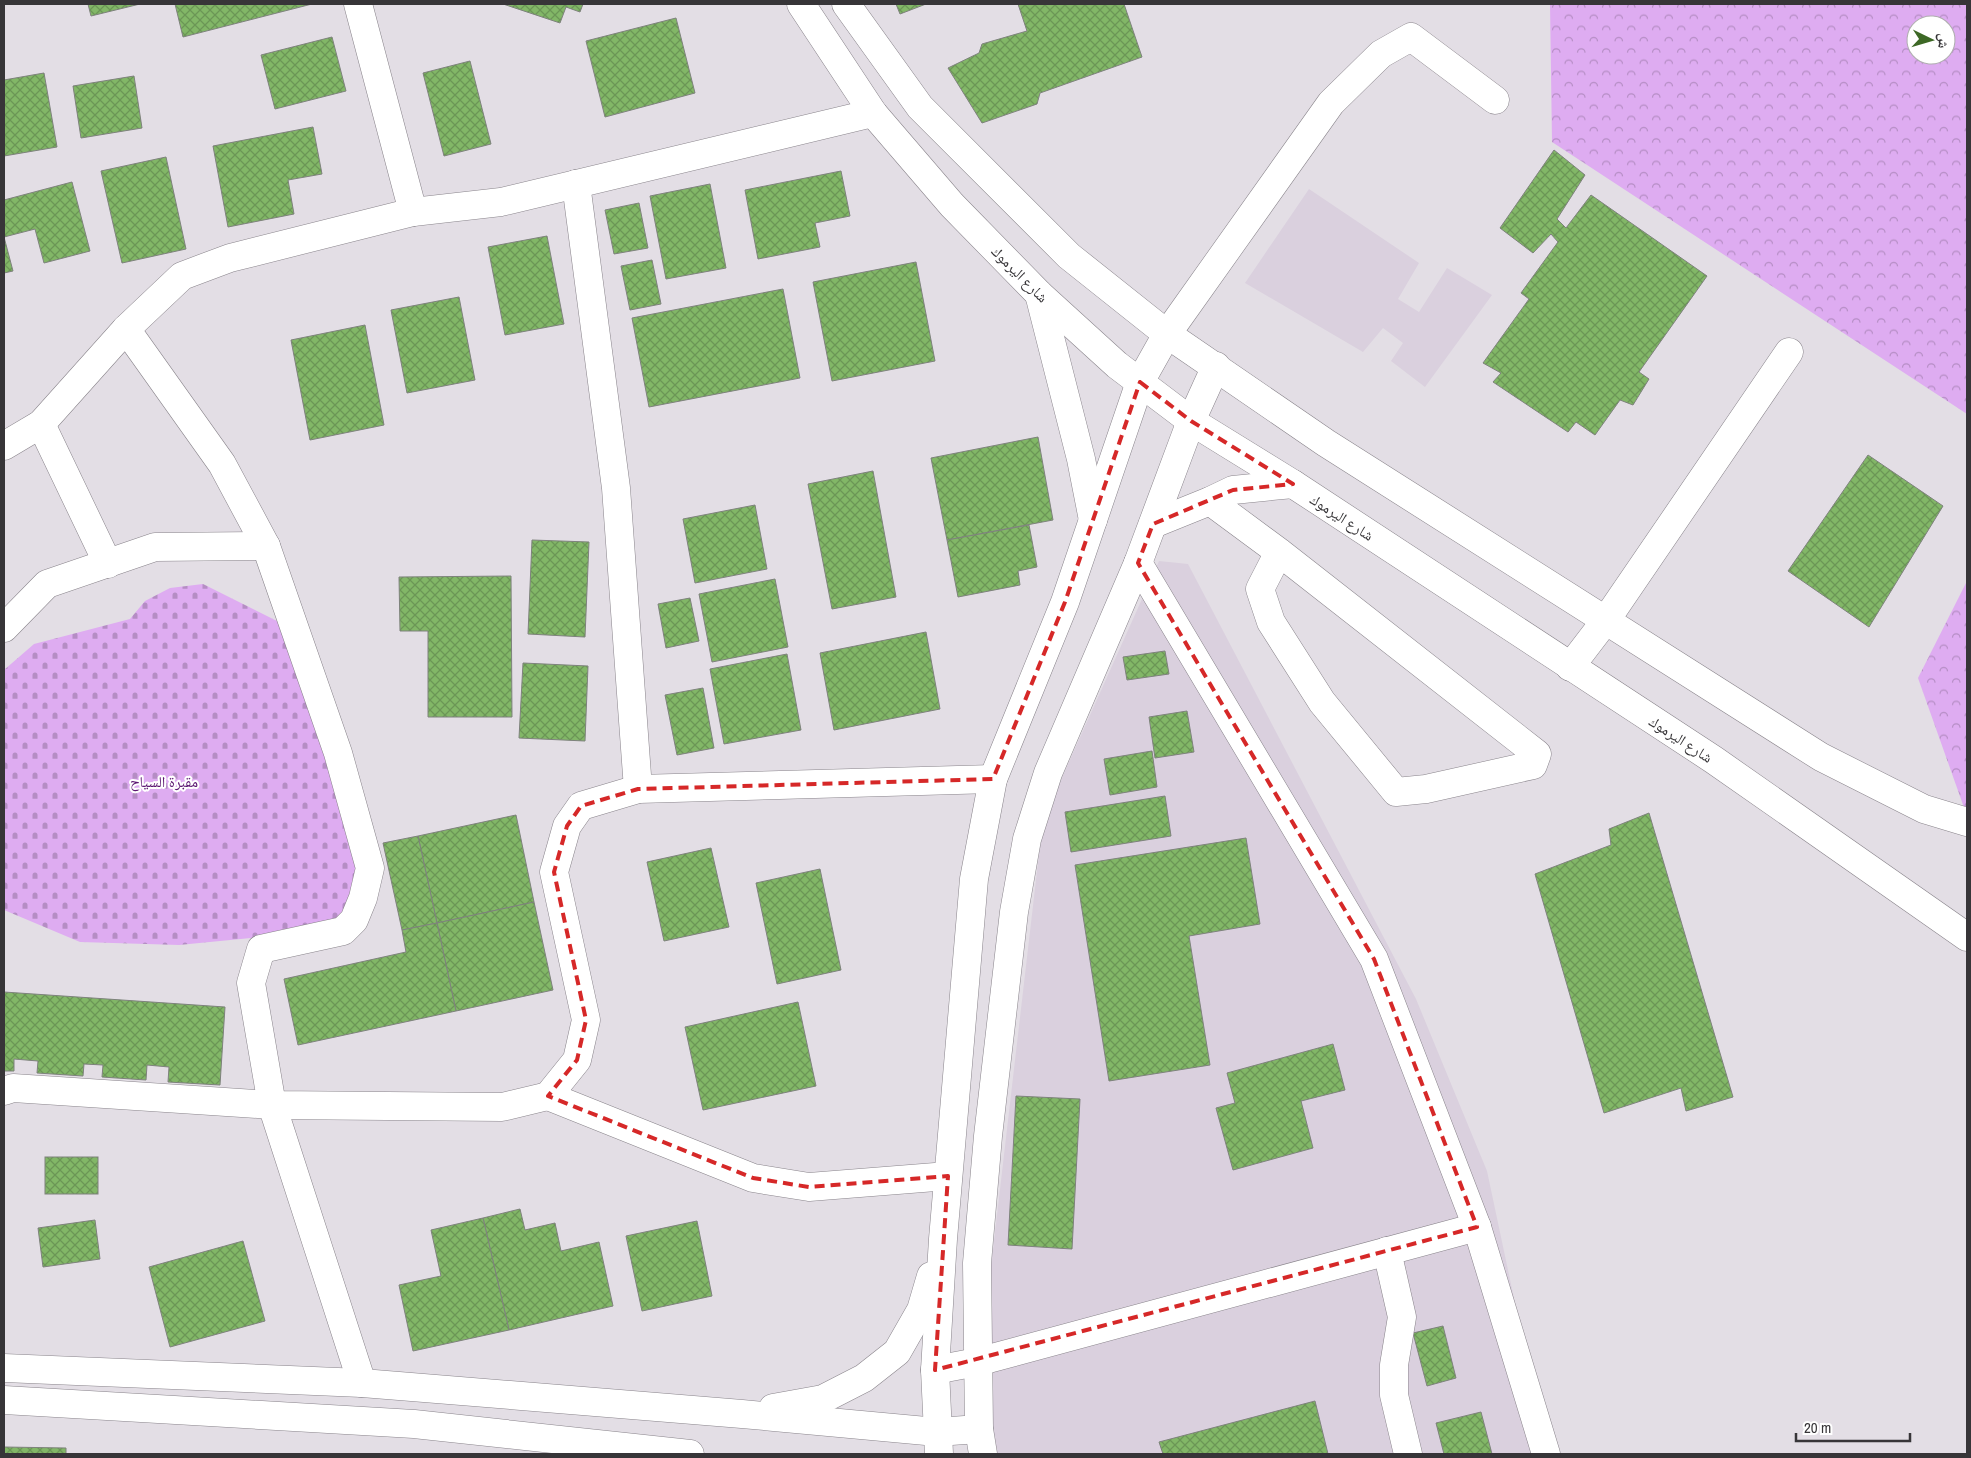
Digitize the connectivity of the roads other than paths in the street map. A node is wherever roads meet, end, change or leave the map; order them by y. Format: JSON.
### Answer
{"nodes":[{"id":1,"x":358,"y":4,"type":"edge"},
{"id":2,"x":802,"y":4,"type":"edge"},
{"id":3,"x":846,"y":4,"type":"edge"},
{"id":4,"x":1495,"y":100,"type":"dead end"},
{"id":5,"x":873,"y":113,"type":"junction"},
{"id":6,"x":576,"y":184,"type":"junction"},
{"id":7,"x":413,"y":212,"type":"junction"},
{"id":8,"x":1039,"y":294,"type":"junction"},
{"id":9,"x":126,"y":329,"type":"junction"},
{"id":10,"x":1167,"y":334,"type":"junction"},
{"id":11,"x":1789,"y":352,"type":"dead end"},
{"id":12,"x":1216,"y":366,"type":"junction"},
{"id":13,"x":1140,"y":382,"type":"junction"},
{"id":14,"x":1191,"y":421,"type":"junction"},
{"id":15,"x":40,"y":424,"type":"junction"},
{"id":16,"x":4,"y":446,"type":"edge"},
{"id":17,"x":1293,"y":484,"type":"junction"},
{"id":18,"x":1210,"y":502,"type":"junction"},
{"id":19,"x":1093,"y":520,"type":"junction"},
{"id":20,"x":1153,"y":524,"type":"junction"},
{"id":21,"x":266,"y":546,"type":"junction"},
{"id":22,"x":1279,"y":552,"type":"junction"},
{"id":23,"x":108,"y":564,"type":"junction"},
{"id":24,"x":1138,"y":564,"type":"junction"},
{"id":25,"x":1606,"y":620,"type":"junction"},
{"id":26,"x":4,"y":628,"type":"edge"},
{"id":27,"x":1570,"y":668,"type":"junction"},
{"id":28,"x":993,"y":779,"type":"junction"},
{"id":29,"x":638,"y":789,"type":"junction"},
{"id":30,"x":1967,"y":822,"type":"edge"},
{"id":31,"x":1967,"y":937,"type":"edge"},
{"id":32,"x":4,"y":1091,"type":"edge"},
{"id":33,"x":548,"y":1096,"type":"junction"},
{"id":34,"x":272,"y":1105,"type":"junction"},
{"id":35,"x":948,"y":1176,"type":"junction"},
{"id":36,"x":1477,"y":1227,"type":"junction"},
{"id":37,"x":943,"y":1239,"type":"junction"},
{"id":38,"x":1387,"y":1251,"type":"junction"},
{"id":39,"x":978,"y":1362,"type":"junction"},
{"id":40,"x":4,"y":1368,"type":"edge"},
{"id":41,"x":935,"y":1370,"type":"junction"},
{"id":42,"x":362,"y":1383,"type":"junction"},
{"id":43,"x":4,"y":1400,"type":"edge"},
{"id":44,"x":742,"y":1414,"type":"junction"},
{"id":45,"x":981,"y":1442,"type":"edge"},
{"id":46,"x":938,"y":1443,"type":"edge"},
{"id":47,"x":690,"y":1454,"type":"edge"},
{"id":48,"x":1408,"y":1454,"type":"edge"},
{"id":49,"x":1546,"y":1454,"type":"edge"}],
"edges":[{"from":1,"to":7,"type":"street"},
{"from":2,"to":5,"type":"street","name":"شارع اليرموك"},
{"from":3,"to":10,"type":"street"},
{"from":4,"to":10,"type":"street"},
{"from":5,"to":6,"type":"street"},
{"from":5,"to":8,"type":"street","name":"شارع اليرموك"},
{"from":6,"to":7,"type":"street"},
{"from":6,"to":29,"type":"street"},
{"from":7,"to":9,"type":"street"},
{"from":8,"to":13,"type":"street","name":"شارع اليرموك"},
{"from":8,"to":19,"type":"street"},
{"from":9,"to":15,"type":"street"},
{"from":9,"to":21,"type":"street"},
{"from":10,"to":12,"type":"street"},
{"from":10,"to":13,"type":"street"},
{"from":11,"to":25,"type":"street"},
{"from":12,"to":14,"type":"street"},
{"from":12,"to":25,"type":"street"},
{"from":13,"to":14,"type":"street","name":"شارع اليرموك"},
{"from":13,"to":19,"type":"street"},
{"from":14,"to":17,"type":"street","name":"شارع اليرموك"},
{"from":14,"to":20,"type":"street"},
{"from":15,"to":16,"type":"street"},
{"from":15,"to":23,"type":"street"},
{"from":17,"to":18,"type":"street"},
{"from":17,"to":27,"type":"street","name":"شارع اليرموك"},
{"from":18,"to":20,"type":"street"},
{"from":18,"to":22,"type":"street"},
{"from":19,"to":28,"type":"street"},
{"from":20,"to":24,"type":"street"},
{"from":21,"to":23,"type":"street"},
{"from":21,"to":34,"type":"street"},
{"from":22,"to":22,"type":"street"},
{"from":23,"to":26,"type":"street"},
{"from":24,"to":36,"type":"street"},
{"from":24,"to":39,"type":"street"},
{"from":25,"to":27,"type":"street"},
{"from":25,"to":30,"type":"street"},
{"from":27,"to":31,"type":"street","name":"شارع اليرموك"},
{"from":28,"to":29,"type":"street"},
{"from":28,"to":35,"type":"street"},
{"from":29,"to":33,"type":"street"},
{"from":32,"to":34,"type":"street"},
{"from":33,"to":34,"type":"street"},
{"from":33,"to":35,"type":"street"},
{"from":34,"to":42,"type":"street"},
{"from":35,"to":37,"type":"street"},
{"from":36,"to":38,"type":"street"},
{"from":36,"to":49,"type":"street"},
{"from":37,"to":41,"type":"street"},
{"from":37,"to":44,"type":"street"},
{"from":38,"to":39,"type":"street"},
{"from":38,"to":48,"type":"street"},
{"from":39,"to":41,"type":"street"},
{"from":39,"to":45,"type":"street"},
{"from":40,"to":42,"type":"street"},
{"from":41,"to":46,"type":"street"},
{"from":42,"to":44,"type":"street"},
{"from":43,"to":47,"type":"street"},
{"from":44,"to":46,"type":"street"},
{"from":45,"to":46,"type":"street"}]}
